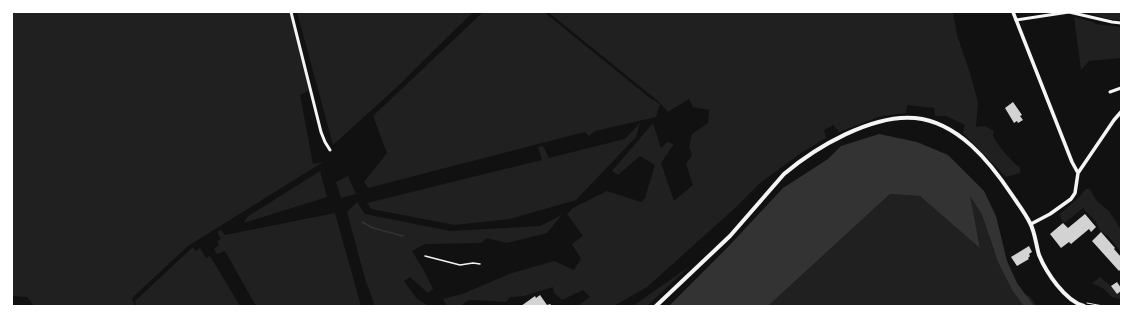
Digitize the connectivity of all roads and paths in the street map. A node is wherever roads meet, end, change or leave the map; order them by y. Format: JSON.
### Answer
{"nodes":[{"id":1,"x":291,"y":12,"type":"edge"},
{"id":2,"x":1013,"y":12,"type":"edge"},
{"id":3,"x":1016,"y":20,"type":"junction"},
{"id":4,"x":1121,"y":23,"type":"edge"},
{"id":5,"x":1121,"y":88,"type":"edge"},
{"id":6,"x":1110,"y":92,"type":"dead end"},
{"id":7,"x":1121,"y":112,"type":"edge"},
{"id":8,"x":330,"y":150,"type":"dead end"},
{"id":9,"x":1078,"y":173,"type":"junction"},
{"id":10,"x":1031,"y":224,"type":"junction"},
{"id":11,"x":425,"y":256,"type":"dead end"},
{"id":12,"x":480,"y":264,"type":"dead end"},
{"id":13,"x":1083,"y":304,"type":"edge"},
{"id":14,"x":656,"y":306,"type":"edge"},
{"id":15,"x":1102,"y":306,"type":"edge"}],
"edges":[{"from":1,"to":8,"type":"street"},
{"from":2,"to":3,"type":"street"},
{"from":3,"to":4,"type":"street"},
{"from":3,"to":9,"type":"street"},
{"from":5,"to":6,"type":"street"},
{"from":7,"to":9,"type":"street"},
{"from":9,"to":10,"type":"street"},
{"from":10,"to":13,"type":"main road"},
{"from":10,"to":14,"type":"main road"},
{"from":11,"to":12,"type":"lane"},
{"from":13,"to":15,"type":"path"}]}
